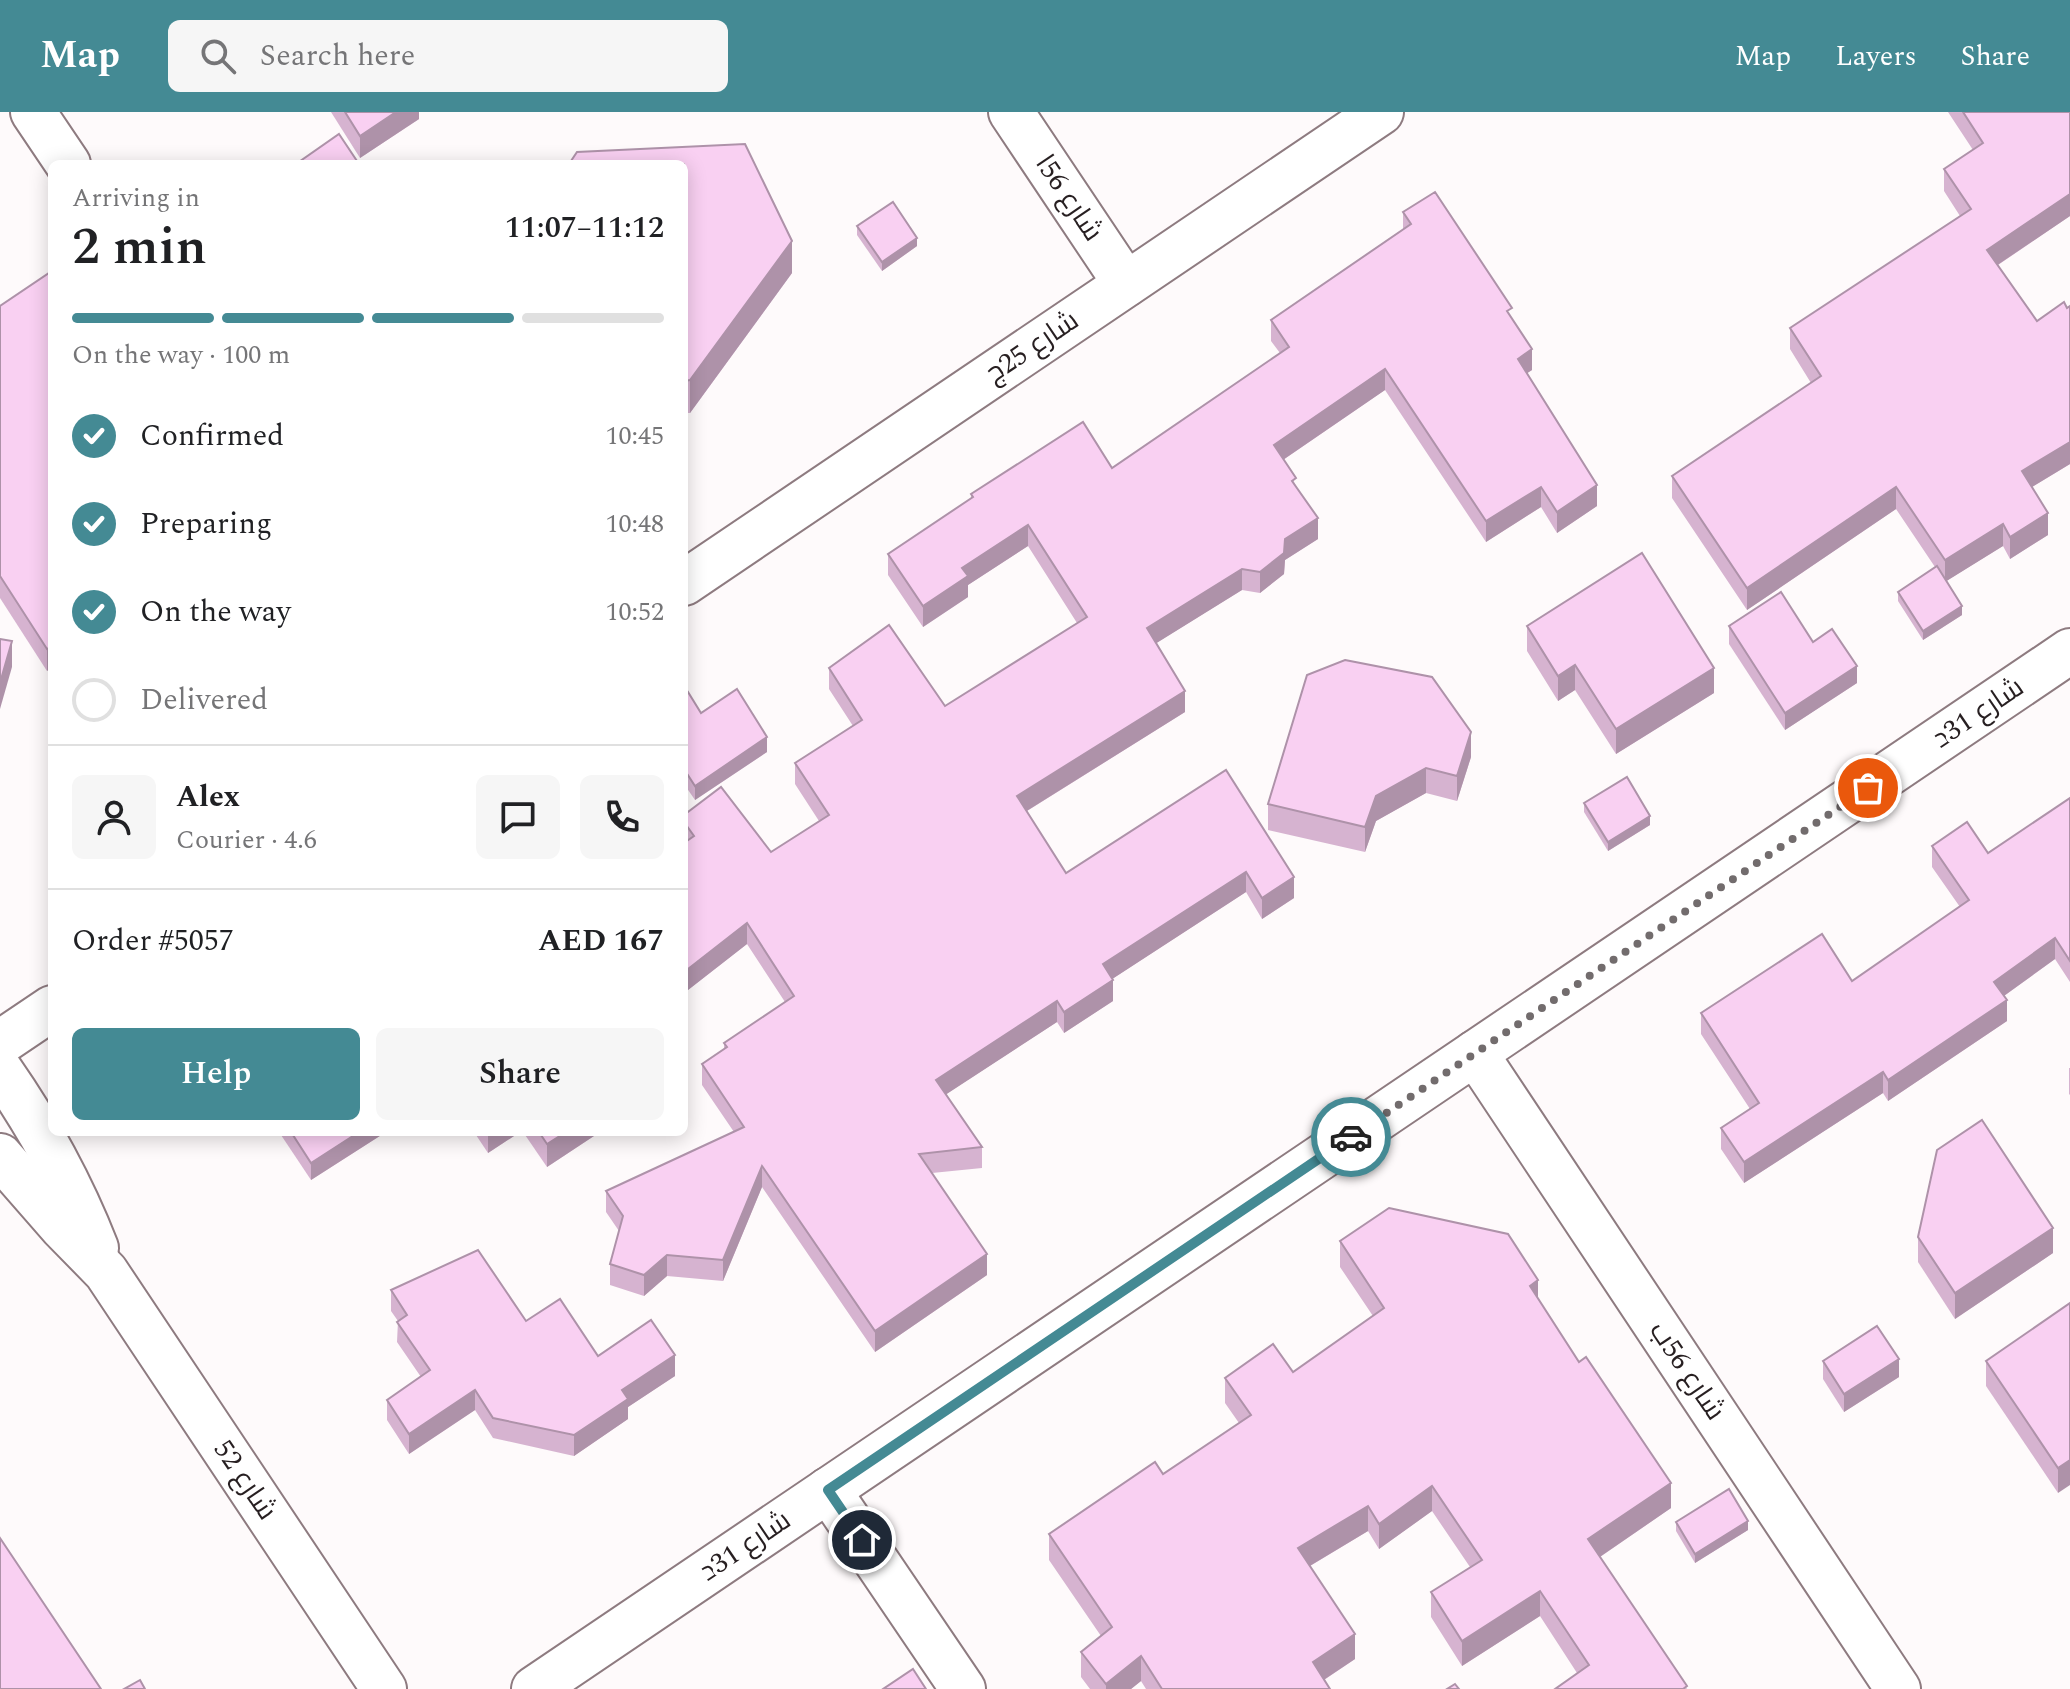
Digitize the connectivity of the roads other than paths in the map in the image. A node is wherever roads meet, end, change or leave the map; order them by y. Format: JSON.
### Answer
{"nodes":[{"id":1,"x":33,"y":112,"type":"edge"},
{"id":2,"x":1011,"y":112,"type":"edge"},
{"id":3,"x":1381,"y":112,"type":"edge"},
{"id":4,"x":65,"y":160,"type":"edge"},
{"id":5,"x":1126,"y":284,"type":"junction"},
{"id":6,"x":688,"y":580,"type":"edge"},
{"id":7,"x":2070,"y":651,"type":"edge"},
{"id":8,"x":48,"y":1011,"type":"edge"},
{"id":9,"x":0,"y":1043,"type":"edge"},
{"id":10,"x":1475,"y":1053,"type":"junction"},
{"id":11,"x":0,"y":1070,"type":"edge"},
{"id":12,"x":0,"y":1156,"type":"edge"},
{"id":13,"x":106,"y":1272,"type":"junction"},
{"id":14,"x":828,"y":1490,"type":"junction"},
{"id":15,"x":384,"y":1689,"type":"edge"},
{"id":16,"x":534,"y":1689,"type":"edge"},
{"id":17,"x":963,"y":1689,"type":"edge"},
{"id":18,"x":1898,"y":1689,"type":"edge"}],
"edges":[{"from":1,"to":4,"type":"street"},
{"from":2,"to":5,"type":"street","name":"شارع 56ا"},
{"from":3,"to":5,"type":"street","name":"شارع 25ج"},
{"from":5,"to":6,"type":"street","name":"شارع 25ج"},
{"from":7,"to":10,"type":"street","name":"شارع 31د"},
{"from":8,"to":9,"type":"street"},
{"from":10,"to":14,"type":"street","name":"شارع 31د"},
{"from":10,"to":18,"type":"street","name":"شارع 56ب"},
{"from":11,"to":13,"type":"street","name":"شارع 52"},
{"from":12,"to":13,"type":"street","name":"شارع 52"},
{"from":13,"to":15,"type":"street","name":"شارع 52"},
{"from":14,"to":16,"type":"street","name":"شارع 31د"},
{"from":14,"to":17,"type":"street"}]}
